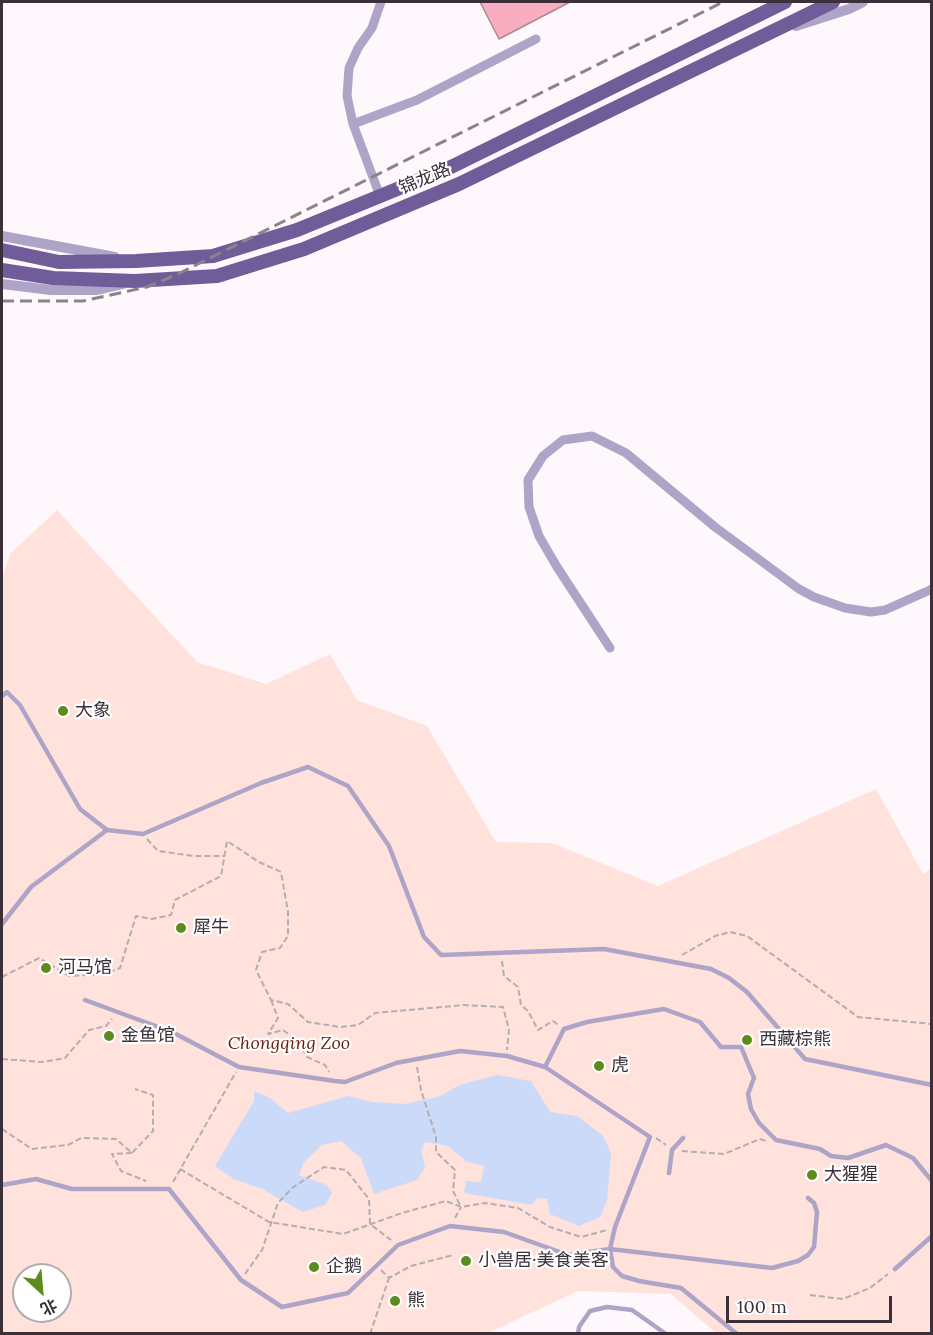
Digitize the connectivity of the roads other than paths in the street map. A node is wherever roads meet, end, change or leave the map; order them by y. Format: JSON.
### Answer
{"nodes":[{"id":1,"x":381,"y":2,"type":"edge"},
{"id":2,"x":777,"y":2,"type":"edge"},
{"id":3,"x":785,"y":2,"type":"edge"},
{"id":4,"x":833,"y":2,"type":"edge"},
{"id":5,"x":863,"y":2,"type":"edge"},
{"id":6,"x":759,"y":14,"type":"junction"},
{"id":7,"x":770,"y":34,"type":"junction"},
{"id":8,"x":536,"y":39,"type":"dead end"},
{"id":9,"x":354,"y":124,"type":"junction"},
{"id":10,"x":380,"y":196,"type":"junction"},
{"id":11,"x":2,"y":236,"type":"edge"},
{"id":12,"x":2,"y":250,"type":"edge"},
{"id":13,"x":136,"y":261,"type":"junction"},
{"id":14,"x":2,"y":270,"type":"edge"},
{"id":15,"x":135,"y":281,"type":"junction"},
{"id":16,"x":2,"y":284,"type":"edge"},
{"id":17,"x":932,"y":589,"type":"edge"},
{"id":18,"x":610,"y":648,"type":"dead end"},
{"id":19,"x":2,"y":696,"type":"edge"},
{"id":20,"x":106,"y":830,"type":"junction"},
{"id":21,"x":2,"y":924,"type":"edge"},
{"id":22,"x":85,"y":1000,"type":"dead end"},
{"id":23,"x":545,"y":1067,"type":"junction"},
{"id":24,"x":932,"y":1085,"type":"edge"},
{"id":25,"x":683,"y":1138,"type":"dead end"},
{"id":26,"x":669,"y":1173,"type":"dead end"},
{"id":27,"x":932,"y":1181,"type":"edge"},
{"id":28,"x":2,"y":1185,"type":"edge"},
{"id":29,"x":808,"y":1198,"type":"dead end"},
{"id":30,"x":932,"y":1236,"type":"edge"},
{"id":31,"x":610,"y":1249,"type":"junction"},
{"id":32,"x":896,"y":1269,"type":"road end"},
{"id":33,"x":578,"y":1334,"type":"edge"},
{"id":34,"x":666,"y":1334,"type":"edge"},
{"id":35,"x":737,"y":1334,"type":"edge"}],
"edges":[{"from":1,"to":9,"type":"street"},
{"from":2,"to":6,"type":"street"},
{"from":3,"to":6,"type":"main road","name":"锦龙路"},
{"from":4,"to":7,"type":"main road","name":"锦龙路"},
{"from":5,"to":7,"type":"street"},
{"from":6,"to":10,"type":"main road","name":"锦龙路"},
{"from":7,"to":15,"type":"main road","name":"锦龙路"},
{"from":8,"to":9,"type":"street"},
{"from":9,"to":10,"type":"street"},
{"from":10,"to":13,"type":"main road","name":"锦龙路"},
{"from":11,"to":13,"type":"street"},
{"from":12,"to":13,"type":"main road","name":"锦龙路"},
{"from":14,"to":15,"type":"main road","name":"锦龙路"},
{"from":15,"to":16,"type":"street"},
{"from":17,"to":18,"type":"street"},
{"from":19,"to":20,"type":"lane"},
{"from":20,"to":21,"type":"lane"},
{"from":20,"to":24,"type":"lane"},
{"from":22,"to":23,"type":"lane"},
{"from":23,"to":27,"type":"lane"},
{"from":23,"to":31,"type":"lane"},
{"from":25,"to":26,"type":"lane"},
{"from":28,"to":31,"type":"lane"},
{"from":29,"to":31,"type":"lane"},
{"from":30,"to":32,"type":"lane"},
{"from":31,"to":35,"type":"lane"},
{"from":33,"to":34,"type":"lane"}]}
